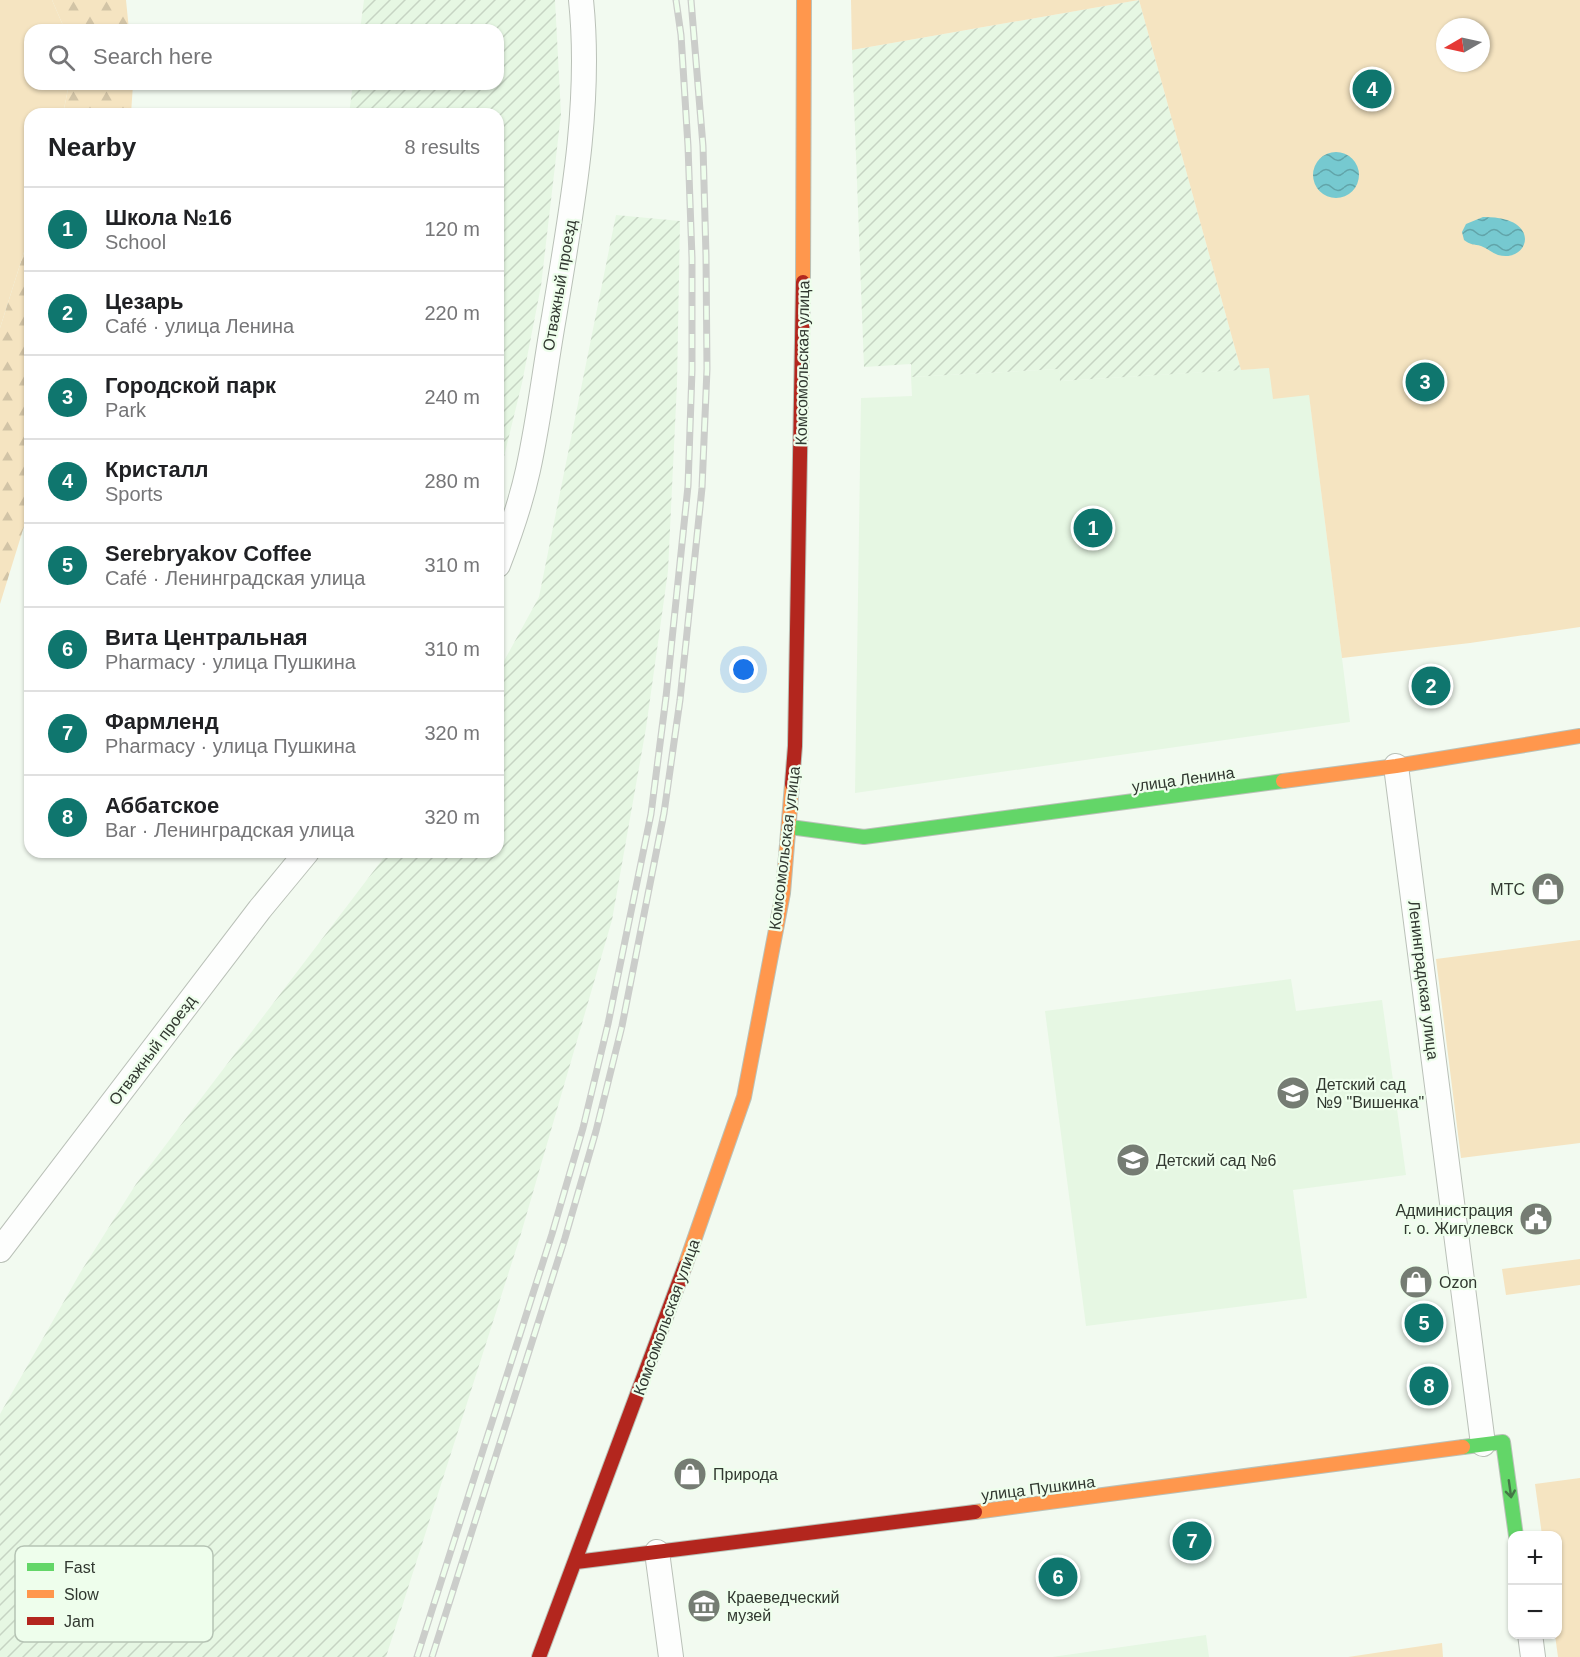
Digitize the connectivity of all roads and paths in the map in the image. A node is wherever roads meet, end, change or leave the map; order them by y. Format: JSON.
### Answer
{"nodes":[{"id":1,"x":581,"y":0,"type":"edge"},
{"id":2,"x":804,"y":0,"type":"edge"},
{"id":3,"x":504,"y":549,"type":"edge"},
{"id":4,"x":1580,"y":736,"type":"edge"},
{"id":5,"x":1396,"y":766,"type":"junction"},
{"id":6,"x":790,"y":827,"type":"junction"},
{"id":7,"x":302,"y":858,"type":"edge"},
{"id":8,"x":0,"y":1250,"type":"edge"},
{"id":9,"x":1493,"y":1443,"type":"junction"},
{"id":10,"x":1515,"y":1531,"type":"edge"},
{"id":11,"x":657,"y":1552,"type":"junction"},
{"id":12,"x":576,"y":1562,"type":"junction"},
{"id":13,"x":1531,"y":1639,"type":"edge"},
{"id":14,"x":539,"y":1657,"type":"edge"},
{"id":15,"x":671,"y":1657,"type":"edge"},
{"id":16,"x":1533,"y":1657,"type":"edge"}],
"edges":[{"from":1,"to":3,"type":"street","name":"Отважный проезд"},
{"from":2,"to":6,"type":"street","name":"Комсомольская улица"},
{"from":4,"to":5,"type":"street","name":"улица Ленина"},
{"from":5,"to":6,"type":"street","name":"улица Ленина"},
{"from":5,"to":9,"type":"street","name":"Ленинградская улица"},
{"from":6,"to":12,"type":"street","name":"Комсомольская улица"},
{"from":7,"to":8,"type":"street","name":"Отважный проезд"},
{"from":9,"to":10,"type":"street","name":"Ленинградская улица","one_way":true},
{"from":9,"to":11,"type":"street","name":"улица Пушкина"},
{"from":11,"to":12,"type":"street","name":"улица Пушкина"},
{"from":11,"to":15,"type":"street"},
{"from":12,"to":14,"type":"street","name":"Комсомольская улица"},
{"from":13,"to":16,"type":"street"}]}
